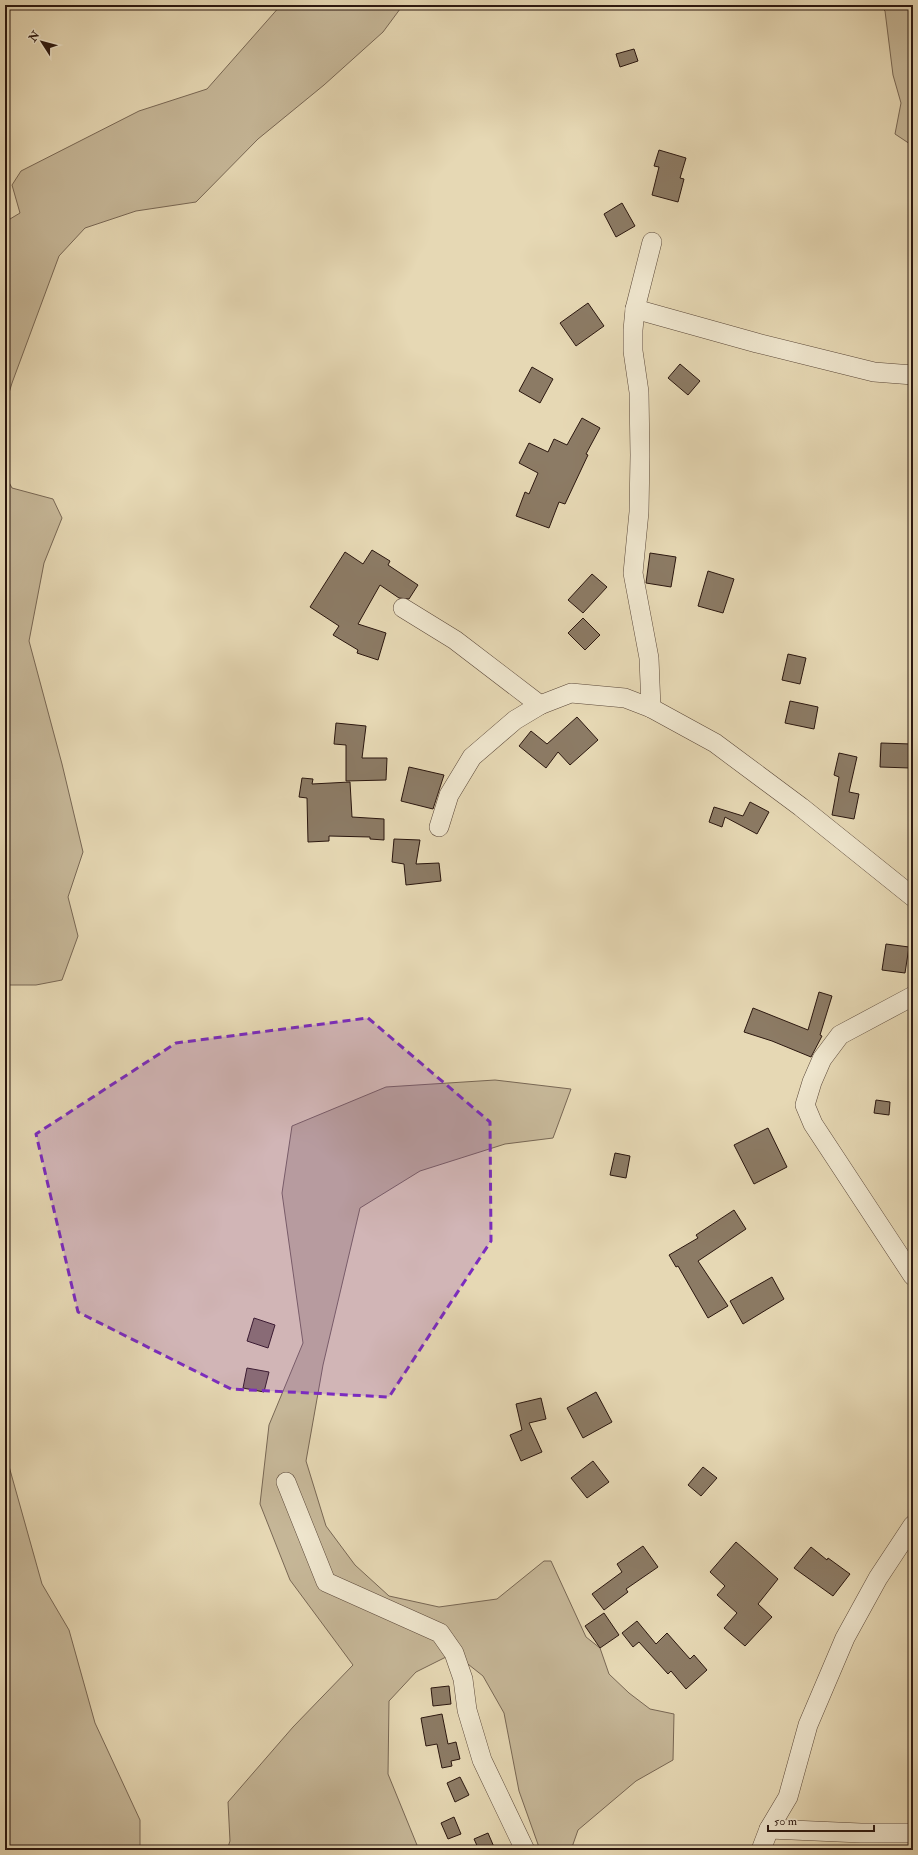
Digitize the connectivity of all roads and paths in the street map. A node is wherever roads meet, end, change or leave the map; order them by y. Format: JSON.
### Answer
{"nodes":[{"id":1,"x":652,"y":242,"type":"dead end"},
{"id":2,"x":634,"y":309,"type":"junction"},
{"id":3,"x":913,"y":375,"type":"edge"},
{"id":4,"x":403,"y":608,"type":"dead end"},
{"id":5,"x":540,"y":704,"type":"junction"},
{"id":6,"x":651,"y":708,"type":"junction"},
{"id":7,"x":439,"y":827,"type":"dead end"},
{"id":8,"x":913,"y":897,"type":"edge"},
{"id":9,"x":913,"y":996,"type":"edge"},
{"id":10,"x":913,"y":1276,"type":"edge"},
{"id":11,"x":286,"y":1482,"type":"dead end"},
{"id":12,"x":913,"y":1525,"type":"edge"},
{"id":13,"x":769,"y":1829,"type":"junction"},
{"id":14,"x":913,"y":1833,"type":"edge"},
{"id":15,"x":525,"y":1850,"type":"edge"},
{"id":16,"x":761,"y":1850,"type":"edge"}],
"edges":[{"from":1,"to":2,"type":"street"},
{"from":2,"to":3,"type":"street"},
{"from":2,"to":6,"type":"street"},
{"from":4,"to":5,"type":"street"},
{"from":5,"to":6,"type":"street"},
{"from":5,"to":7,"type":"street"},
{"from":6,"to":8,"type":"street"},
{"from":9,"to":10,"type":"street"},
{"from":11,"to":15,"type":"street"},
{"from":12,"to":13,"type":"street"},
{"from":13,"to":14,"type":"street"},
{"from":13,"to":16,"type":"street"}]}
